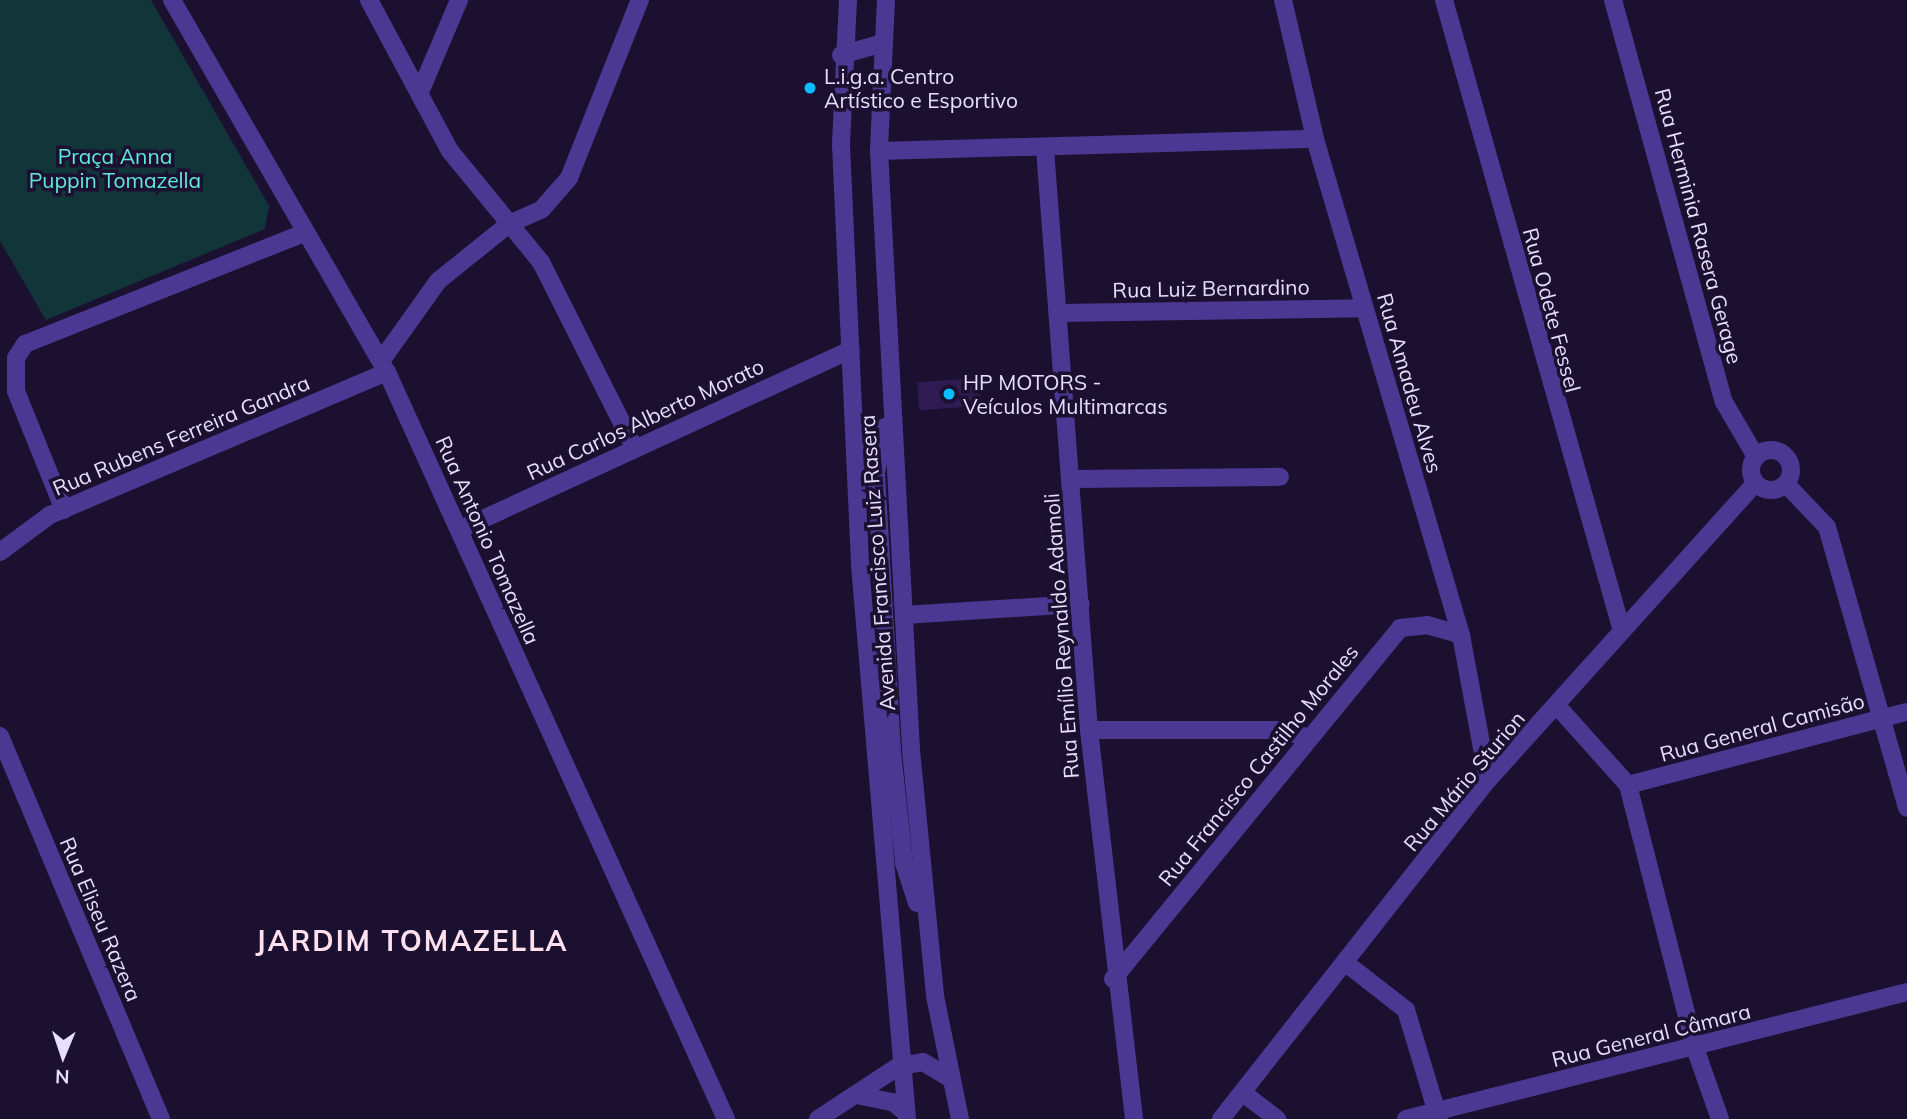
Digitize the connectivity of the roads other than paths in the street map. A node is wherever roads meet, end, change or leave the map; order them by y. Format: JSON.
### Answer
{"nodes":[{"id":1,"x":172,"y":0,"type":"edge"},
{"id":2,"x":369,"y":0,"type":"edge"},
{"id":3,"x":459,"y":0,"type":"edge"},
{"id":4,"x":640,"y":0,"type":"edge"},
{"id":5,"x":848,"y":0,"type":"edge"},
{"id":6,"x":886,"y":0,"type":"edge"},
{"id":7,"x":1283,"y":0,"type":"edge"},
{"id":8,"x":1444,"y":0,"type":"edge"},
{"id":9,"x":1613,"y":0,"type":"edge"},
{"id":10,"x":879,"y":44,"type":"junction"},
{"id":11,"x":841,"y":55,"type":"junction"},
{"id":12,"x":420,"y":92,"type":"junction"},
{"id":13,"x":1315,"y":139,"type":"junction"},
{"id":14,"x":1045,"y":149,"type":"junction"},
{"id":15,"x":879,"y":151,"type":"junction"},
{"id":16,"x":509,"y":224,"type":"junction"},
{"id":17,"x":302,"y":234,"type":"junction"},
{"id":18,"x":1364,"y":308,"type":"junction"},
{"id":19,"x":1059,"y":313,"type":"junction"},
{"id":20,"x":850,"y":350,"type":"junction"},
{"id":21,"x":384,"y":367,"type":"junction"},
{"id":22,"x":889,"y":406,"type":"junction"},
{"id":23,"x":635,"y":449,"type":"junction"},
{"id":24,"x":1756,"y":457,"type":"junction"},
{"id":25,"x":1280,"y":477,"type":"dead end"},
{"id":26,"x":1073,"y":479,"type":"junction"},
{"id":27,"x":1755,"y":483,"type":"junction"},
{"id":28,"x":1786,"y":484,"type":"junction"},
{"id":29,"x":64,"y":510,"type":"junction"},
{"id":30,"x":459,"y":530,"type":"junction"},
{"id":31,"x":0,"y":552,"type":"edge"},
{"id":32,"x":1081,"y":604,"type":"junction"},
{"id":33,"x":904,"y":615,"type":"junction"},
{"id":34,"x":1622,"y":631,"type":"junction"},
{"id":35,"x":1461,"y":635,"type":"junction"},
{"id":36,"x":1558,"y":707,"type":"junction"},
{"id":37,"x":1907,"y":712,"type":"edge"},
{"id":38,"x":1882,"y":719,"type":"junction"},
{"id":39,"x":1089,"y":730,"type":"junction"},
{"id":40,"x":0,"y":736,"type":"edge"},
{"id":41,"x":1310,"y":738,"type":"junction"},
{"id":42,"x":1488,"y":780,"type":"junction"},
{"id":43,"x":1628,"y":785,"type":"junction"},
{"id":44,"x":1907,"y":808,"type":"edge"},
{"id":45,"x":927,"y":932,"type":"junction"},
{"id":46,"x":1347,"y":964,"type":"junction"},
{"id":47,"x":1113,"y":979,"type":"junction"},
{"id":48,"x":1907,"y":992,"type":"edge"},
{"id":49,"x":1695,"y":1048,"type":"junction"},
{"id":50,"x":899,"y":1066,"type":"junction"},
{"id":51,"x":951,"y":1079,"type":"junction"},
{"id":52,"x":1243,"y":1093,"type":"junction"},
{"id":53,"x":861,"y":1096,"type":"junction"},
{"id":54,"x":1438,"y":1115,"type":"edge"},
{"id":55,"x":906,"y":1116,"type":"edge"},
{"id":56,"x":161,"y":1119,"type":"edge"},
{"id":57,"x":726,"y":1119,"type":"edge"},
{"id":58,"x":818,"y":1119,"type":"edge"},
{"id":59,"x":960,"y":1119,"type":"edge"},
{"id":60,"x":1133,"y":1119,"type":"edge"},
{"id":61,"x":1221,"y":1119,"type":"edge"},
{"id":62,"x":1278,"y":1119,"type":"edge"},
{"id":63,"x":1406,"y":1119,"type":"edge"},
{"id":64,"x":1720,"y":1119,"type":"edge"}],
"edges":[{"from":1,"to":17,"type":"street","name":"Rua Antonio Tomazella"},
{"from":2,"to":12,"type":"street"},
{"from":3,"to":12,"type":"street"},
{"from":4,"to":16,"type":"street"},
{"from":5,"to":11,"type":"street","name":"Avenida Francisco Luiz Rasera"},
{"from":6,"to":10,"type":"street","name":"Avenida Francisco Luiz Rasera"},
{"from":7,"to":13,"type":"street","name":"Rua Amadeu Alves"},
{"from":8,"to":34,"type":"street","name":"Rua Odete Fessel"},
{"from":9,"to":24,"type":"street","name":"Rua Herminia Rasera Gerage"},
{"from":10,"to":11,"type":"street"},
{"from":10,"to":15,"type":"street","name":"Avenida Francisco Luiz Rasera"},
{"from":11,"to":20,"type":"street","name":"Avenida Francisco Luiz Rasera"},
{"from":12,"to":16,"type":"street"},
{"from":13,"to":14,"type":"street"},
{"from":13,"to":18,"type":"street","name":"Rua Amadeu Alves"},
{"from":14,"to":15,"type":"street"},
{"from":14,"to":19,"type":"street","name":"Rua Emílio Reynaldo Adamoli"},
{"from":15,"to":22,"type":"street","name":"Avenida Francisco Luiz Rasera"},
{"from":16,"to":21,"type":"street"},
{"from":16,"to":23,"type":"street"},
{"from":17,"to":21,"type":"street","name":"Rua Antonio Tomazella"},
{"from":17,"to":29,"type":"street"},
{"from":18,"to":19,"type":"street","name":"Rua Luiz Bernardino"},
{"from":18,"to":35,"type":"street","name":"Rua Amadeu Alves"},
{"from":19,"to":26,"type":"street","name":"Rua Emílio Reynaldo Adamoli"},
{"from":20,"to":23,"type":"street","name":"Rua Carlos Alberto Morato"},
{"from":20,"to":50,"type":"street","name":"Avenida Francisco Luiz Rasera"},
{"from":21,"to":29,"type":"street","name":"Rua Rubens Ferreira Gandra"},
{"from":21,"to":30,"type":"street","name":"Rua Antonio Tomazella"},
{"from":22,"to":33,"type":"street","name":"Avenida Francisco Luiz Rasera"},
{"from":22,"to":45,"type":"street"},
{"from":23,"to":30,"type":"street","name":"Rua Carlos Alberto Morato"},
{"from":24,"to":27,"type":"street"},
{"from":24,"to":28,"type":"street"},
{"from":25,"to":26,"type":"street"},
{"from":26,"to":32,"type":"street","name":"Rua Emílio Reynaldo Adamoli"},
{"from":27,"to":28,"type":"street"},
{"from":27,"to":34,"type":"street","name":"Rua Mário Sturion"},
{"from":28,"to":38,"type":"street"},
{"from":29,"to":31,"type":"street","name":"Rua Rubens Ferreira Gandra"},
{"from":30,"to":57,"type":"street","name":"Rua Antonio Tomazella"},
{"from":32,"to":33,"type":"street"},
{"from":32,"to":39,"type":"street","name":"Rua Emílio Reynaldo Adamoli"},
{"from":33,"to":45,"type":"street","name":"Avenida Francisco Luiz Rasera"},
{"from":34,"to":36,"type":"street","name":"Rua Mário Sturion"},
{"from":35,"to":41,"type":"street","name":"Rua Francisco Castilho Morales"},
{"from":35,"to":42,"type":"street","name":"Rua Amadeu Alves"},
{"from":36,"to":42,"type":"street","name":"Rua Mário Sturion"},
{"from":36,"to":43,"type":"street"},
{"from":37,"to":38,"type":"street","name":"Rua General Camisão"},
{"from":38,"to":43,"type":"street","name":"Rua General Camisão"},
{"from":38,"to":44,"type":"street"},
{"from":39,"to":41,"type":"street"},
{"from":39,"to":47,"type":"street","name":"Rua Emílio Reynaldo Adamoli"},
{"from":40,"to":56,"type":"street","name":"Rua Eliseu Razera"},
{"from":41,"to":47,"type":"street","name":"Rua Francisco Castilho Morales"},
{"from":42,"to":46,"type":"street","name":"Rua Mário Sturion"},
{"from":43,"to":49,"type":"street"},
{"from":45,"to":51,"type":"street","name":"Avenida Francisco Luiz Rasera"},
{"from":46,"to":52,"type":"street","name":"Rua Mário Sturion"},
{"from":46,"to":54,"type":"street"},
{"from":47,"to":60,"type":"street","name":"Rua Emílio Reynaldo Adamoli"},
{"from":48,"to":49,"type":"street","name":"Rua General Câmara"},
{"from":49,"to":54,"type":"street","name":"Rua General Câmara"},
{"from":49,"to":64,"type":"street"},
{"from":50,"to":51,"type":"street"},
{"from":50,"to":53,"type":"street"},
{"from":50,"to":55,"type":"street","name":"Avenida Francisco Luiz Rasera"},
{"from":51,"to":59,"type":"street","name":"Avenida Francisco Luiz Rasera"},
{"from":52,"to":61,"type":"street","name":"Rua Mário Sturion"},
{"from":52,"to":62,"type":"street"},
{"from":53,"to":55,"type":"street"},
{"from":53,"to":58,"type":"street"},
{"from":54,"to":63,"type":"street","name":"Rua General Câmara"}]}
